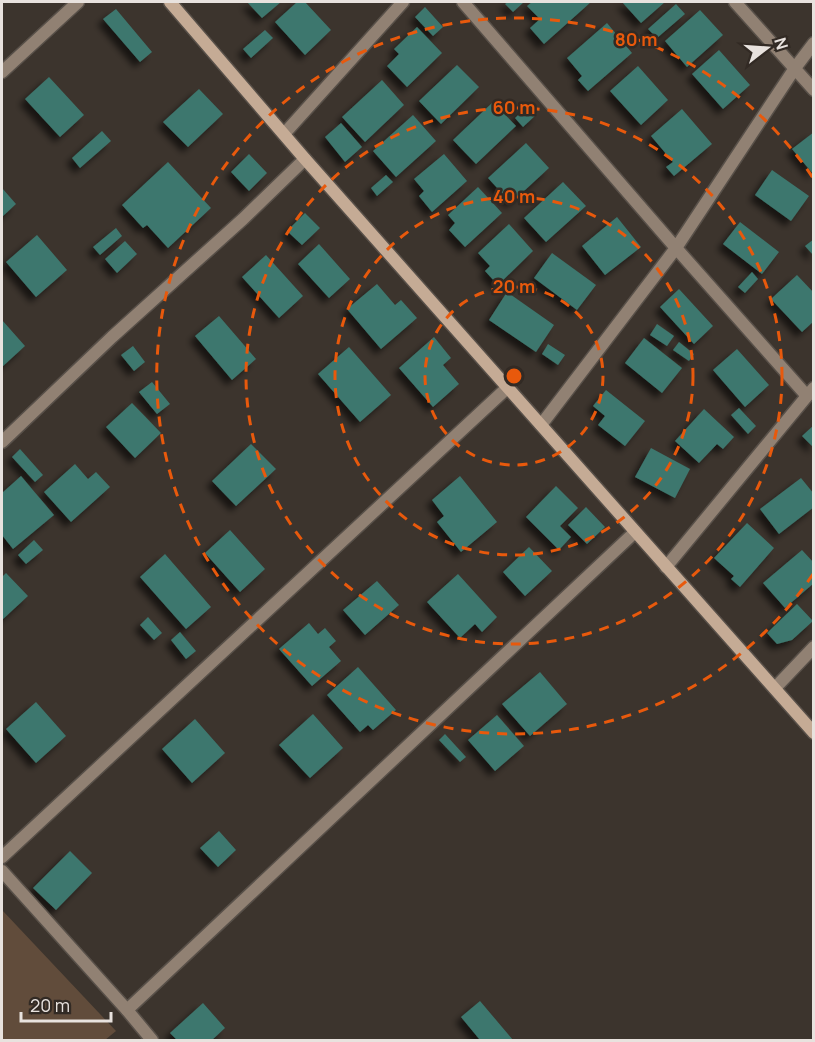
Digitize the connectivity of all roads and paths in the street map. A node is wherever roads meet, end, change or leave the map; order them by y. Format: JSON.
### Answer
{"nodes":[{"id":1,"x":78,"y":2,"type":"edge"},
{"id":2,"x":170,"y":2,"type":"edge"},
{"id":3,"x":403,"y":2,"type":"edge"},
{"id":4,"x":463,"y":2,"type":"edge"},
{"id":5,"x":735,"y":2,"type":"edge"},
{"id":6,"x":813,"y":43,"type":"edge"},
{"id":7,"x":795,"y":68,"type":"junction"},
{"id":8,"x":2,"y":72,"type":"edge"},
{"id":9,"x":813,"y":90,"type":"edge"},
{"id":10,"x":284,"y":134,"type":"junction"},
{"id":11,"x":305,"y":159,"type":"junction"},
{"id":12,"x":676,"y":248,"type":"junction"},
{"id":13,"x":507,"y":388,"type":"junction"},
{"id":14,"x":810,"y":392,"type":"edge"},
{"id":15,"x":541,"y":425,"type":"junction"},
{"id":16,"x":2,"y":442,"type":"edge"},
{"id":17,"x":635,"y":532,"type":"junction"},
{"id":18,"x":666,"y":567,"type":"junction"},
{"id":19,"x":813,"y":647,"type":"edge"},
{"id":20,"x":775,"y":688,"type":"junction"},
{"id":21,"x":813,"y":733,"type":"edge"},
{"id":22,"x":2,"y":856,"type":"edge"},
{"id":23,"x":2,"y":871,"type":"edge"},
{"id":24,"x":127,"y":1010,"type":"junction"},
{"id":25,"x":153,"y":1040,"type":"edge"}],
"edges":[{"from":1,"to":8,"type":"street"},
{"from":2,"to":10,"type":"street"},
{"from":3,"to":10,"type":"street"},
{"from":4,"to":12,"type":"street"},
{"from":5,"to":7,"type":"street"},
{"from":6,"to":7,"type":"street"},
{"from":7,"to":9,"type":"street"},
{"from":7,"to":12,"type":"street"},
{"from":10,"to":11,"type":"street"},
{"from":11,"to":13,"type":"street"},
{"from":11,"to":16,"type":"street"},
{"from":12,"to":14,"type":"street"},
{"from":12,"to":15,"type":"street"},
{"from":13,"to":15,"type":"street"},
{"from":13,"to":22,"type":"street"},
{"from":14,"to":18,"type":"street"},
{"from":15,"to":17,"type":"street"},
{"from":17,"to":18,"type":"street"},
{"from":17,"to":24,"type":"street"},
{"from":18,"to":20,"type":"street"},
{"from":19,"to":20,"type":"street"},
{"from":20,"to":21,"type":"street"},
{"from":23,"to":24,"type":"street"},
{"from":24,"to":25,"type":"street"}]}
